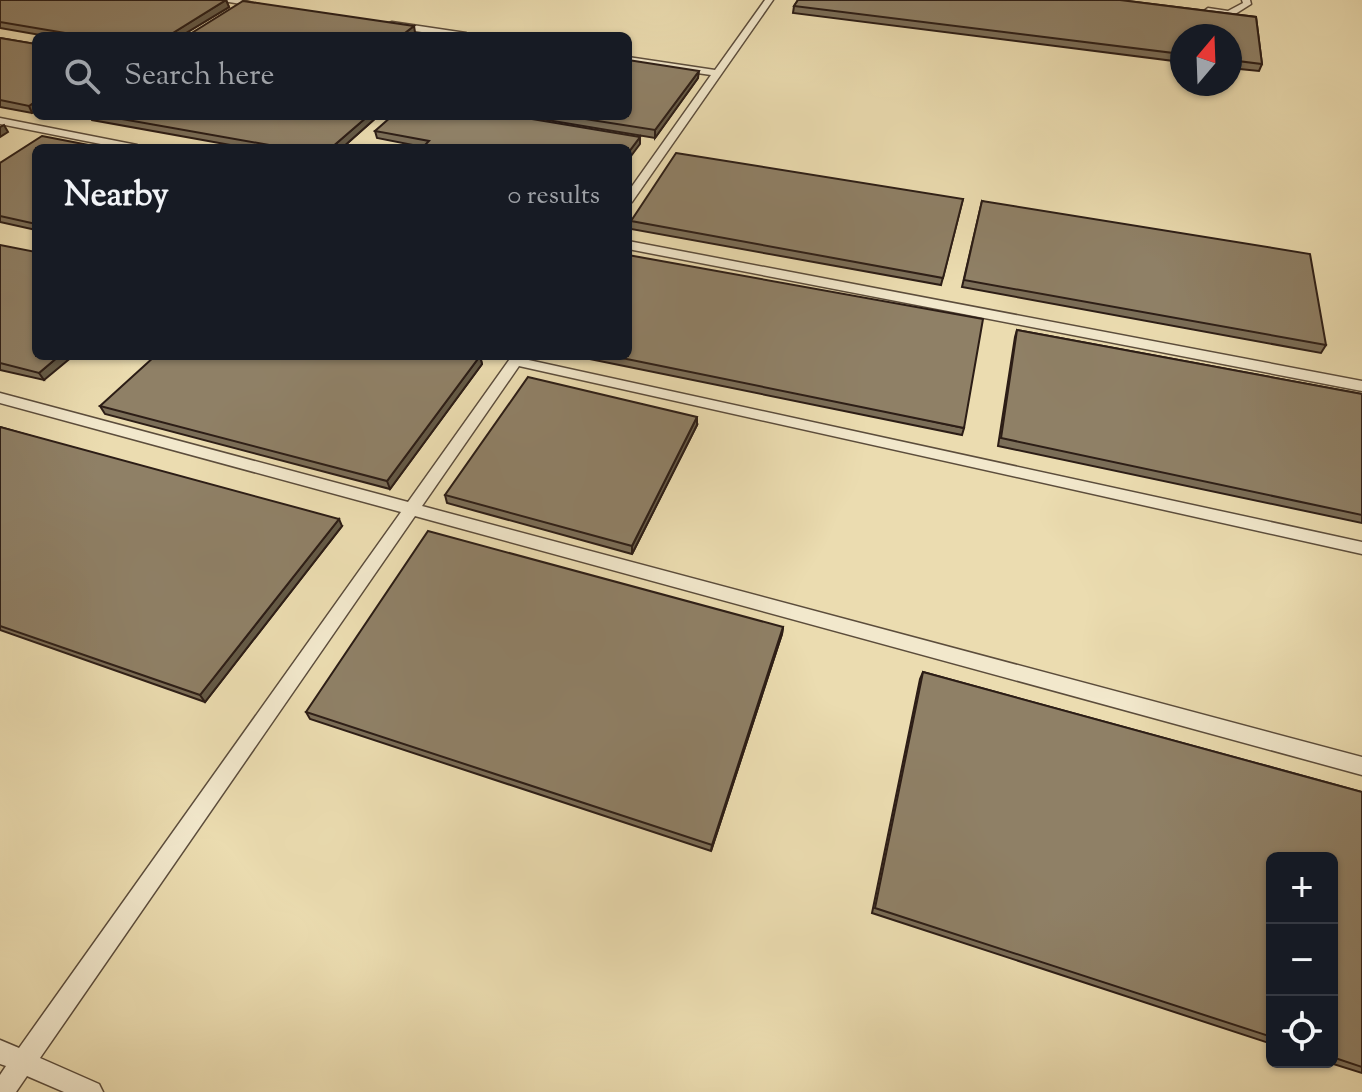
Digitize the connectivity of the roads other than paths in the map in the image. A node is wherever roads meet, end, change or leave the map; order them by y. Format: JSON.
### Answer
{"nodes":[{"id":1,"x":221,"y":0,"type":"edge"},
{"id":2,"x":769,"y":0,"type":"edge"},
{"id":3,"x":1246,"y":0,"type":"edge"},
{"id":4,"x":267,"y":7,"type":"edge"},
{"id":5,"x":1200,"y":10,"type":"edge"},
{"id":6,"x":374,"y":22,"type":"edge"},
{"id":7,"x":440,"y":32,"type":"edge"},
{"id":8,"x":632,"y":61,"type":"edge"},
{"id":9,"x":717,"y":73,"type":"junction"},
{"id":10,"x":0,"y":121,"type":"edge"},
{"id":11,"x":117,"y":144,"type":"edge"},
{"id":12,"x":632,"y":194,"type":"edge"},
{"id":13,"x":632,"y":246,"type":"edge"},
{"id":14,"x":516,"y":360,"type":"edge"},
{"id":15,"x":526,"y":360,"type":"edge"},
{"id":16,"x":1362,"y":386,"type":"edge"},
{"id":17,"x":0,"y":398,"type":"edge"},
{"id":18,"x":411,"y":508,"type":"junction"},
{"id":19,"x":1362,"y":548,"type":"edge"},
{"id":20,"x":1362,"y":766,"type":"edge"},
{"id":21,"x":0,"y":1052,"type":"edge"},
{"id":22,"x":23,"y":1063,"type":"junction"},
{"id":23,"x":2,"y":1092,"type":"edge"},
{"id":24,"x":91,"y":1092,"type":"edge"}],
"edges":[{"from":1,"to":4,"type":"lane"},
{"from":2,"to":9,"type":"lane"},
{"from":3,"to":5,"type":"lane"},
{"from":6,"to":7,"type":"lane"},
{"from":8,"to":9,"type":"lane"},
{"from":9,"to":12,"type":"lane"},
{"from":10,"to":11,"type":"lane"},
{"from":13,"to":16,"type":"lane"},
{"from":14,"to":18,"type":"lane"},
{"from":15,"to":19,"type":"lane"},
{"from":17,"to":18,"type":"lane"},
{"from":18,"to":20,"type":"lane"},
{"from":18,"to":22,"type":"lane"},
{"from":21,"to":22,"type":"lane"},
{"from":22,"to":23,"type":"lane"},
{"from":22,"to":24,"type":"lane"}]}
